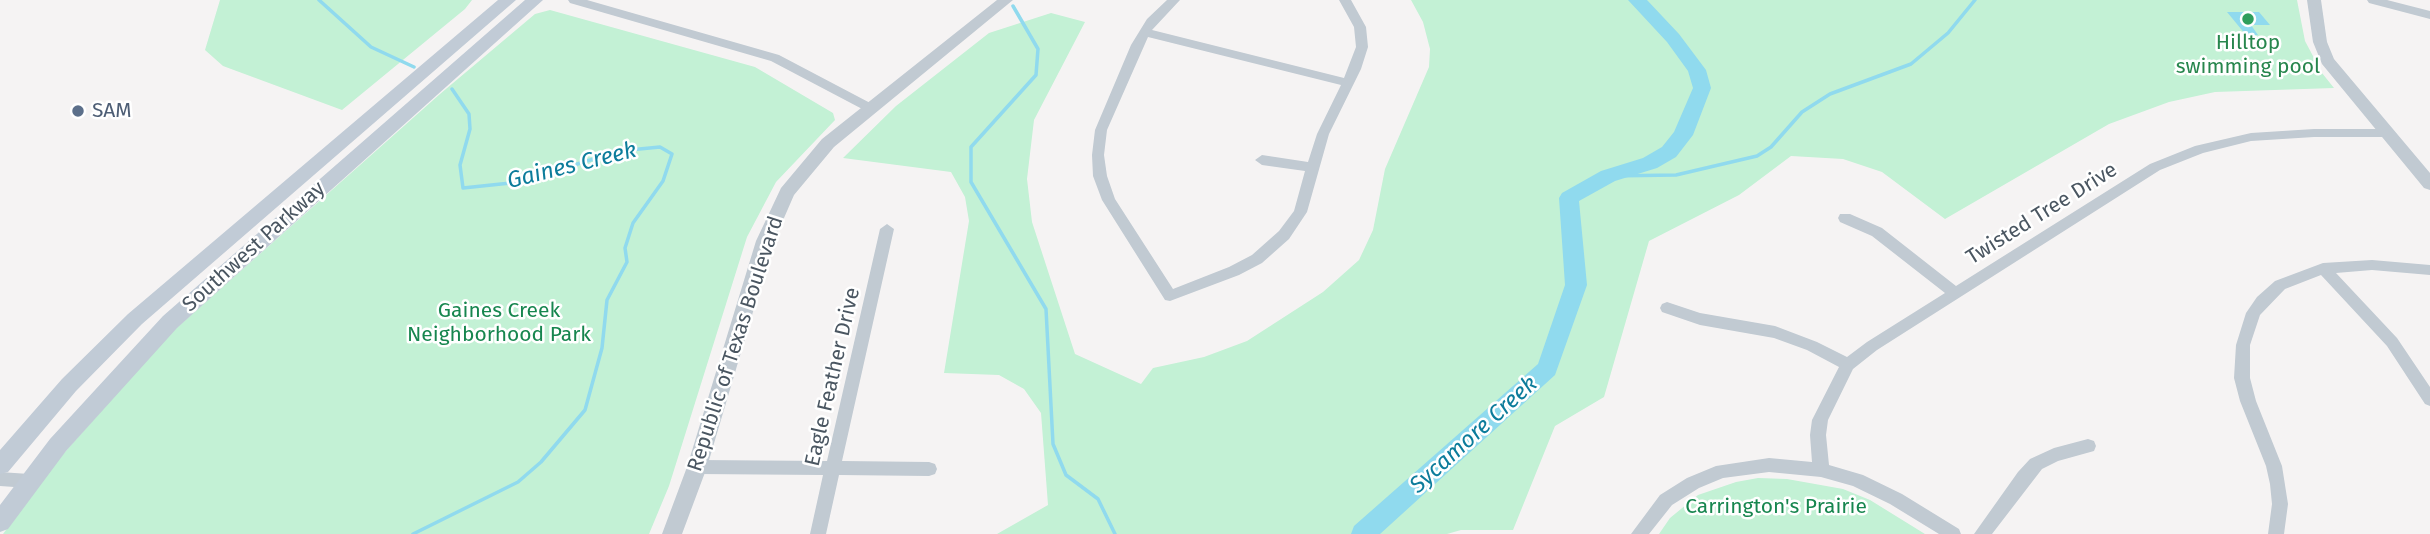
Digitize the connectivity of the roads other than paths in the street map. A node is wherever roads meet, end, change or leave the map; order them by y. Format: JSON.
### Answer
{"nodes":[{"id":1,"x":508,"y":0,"type":"edge"},
{"id":2,"x":535,"y":0,"type":"edge"},
{"id":3,"x":574,"y":0,"type":"edge"},
{"id":4,"x":1006,"y":0,"type":"edge"},
{"id":5,"x":1174,"y":0,"type":"edge"},
{"id":6,"x":1345,"y":0,"type":"edge"},
{"id":7,"x":2315,"y":0,"type":"edge"},
{"id":8,"x":2373,"y":0,"type":"edge"},
{"id":9,"x":2430,"y":15,"type":"edge"},
{"id":10,"x":1144,"y":32,"type":"junction"},
{"id":11,"x":1348,"y":83,"type":"junction"},
{"id":12,"x":870,"y":108,"type":"junction"},
{"id":13,"x":2387,"y":133,"type":"junction"},
{"id":14,"x":1262,"y":160,"type":"dead end"},
{"id":15,"x":1314,"y":168,"type":"junction"},
{"id":16,"x":2430,"y":184,"type":"edge"},
{"id":17,"x":274,"y":198,"type":"junction"},
{"id":18,"x":1845,"y":218,"type":"dead end"},
{"id":19,"x":887,"y":229,"type":"dead end"},
{"id":20,"x":2323,"y":268,"type":"junction"},
{"id":21,"x":2430,"y":270,"type":"edge"},
{"id":22,"x":1956,"y":293,"type":"junction"},
{"id":23,"x":198,"y":296,"type":"junction"},
{"id":24,"x":1667,"y":308,"type":"dead end"},
{"id":25,"x":1848,"y":365,"type":"junction"},
{"id":26,"x":2430,"y":400,"type":"edge"},
{"id":27,"x":2088,"y":446,"type":"dead end"},
{"id":28,"x":0,"y":465,"type":"edge"},
{"id":29,"x":697,"y":467,"type":"junction"},
{"id":30,"x":834,"y":469,"type":"junction"},
{"id":31,"x":929,"y":469,"type":"dead end"},
{"id":32,"x":1821,"y":470,"type":"junction"},
{"id":33,"x":0,"y":479,"type":"edge"},
{"id":34,"x":29,"y":481,"type":"junction"},
{"id":35,"x":0,"y":522,"type":"edge"},
{"id":36,"x":672,"y":534,"type":"edge"},
{"id":37,"x":818,"y":534,"type":"edge"},
{"id":38,"x":1639,"y":534,"type":"edge"},
{"id":39,"x":1953,"y":534,"type":"edge"},
{"id":40,"x":1982,"y":534,"type":"edge"},
{"id":41,"x":2276,"y":534,"type":"edge"}],
"edges":[{"from":1,"to":17,"type":"main road","name":"Southwest Parkway"},
{"from":2,"to":23,"type":"main road","name":"Southwest Parkway"},
{"from":3,"to":12,"type":"street"},
{"from":4,"to":12,"type":"street","name":"Republic of Texas Boulevard"},
{"from":5,"to":10,"type":"street"},
{"from":6,"to":11,"type":"street"},
{"from":7,"to":13,"type":"street"},
{"from":8,"to":9,"type":"street"},
{"from":10,"to":11,"type":"street"},
{"from":10,"to":15,"type":"street"},
{"from":11,"to":15,"type":"street"},
{"from":12,"to":29,"type":"street","name":"Republic of Texas Boulevard"},
{"from":13,"to":16,"type":"street"},
{"from":13,"to":22,"type":"street","name":"Twisted Tree Drive"},
{"from":14,"to":15,"type":"street"},
{"from":17,"to":23,"type":"main road"},
{"from":17,"to":28,"type":"main road","name":"Southwest Parkway"},
{"from":18,"to":22,"type":"street"},
{"from":19,"to":30,"type":"street","name":"Eagle Feather Drive"},
{"from":20,"to":21,"type":"street"},
{"from":20,"to":26,"type":"street"},
{"from":20,"to":41,"type":"street"},
{"from":22,"to":25,"type":"street","name":"Twisted Tree Drive"},
{"from":23,"to":34,"type":"main road","name":"Southwest Parkway"},
{"from":24,"to":25,"type":"street"},
{"from":25,"to":32,"type":"street","name":"Twisted Tree Drive"},
{"from":27,"to":40,"type":"street"},
{"from":29,"to":30,"type":"street"},
{"from":29,"to":36,"type":"street","name":"Republic of Texas Boulevard"},
{"from":30,"to":31,"type":"street"},
{"from":30,"to":37,"type":"street","name":"Eagle Feather Drive"},
{"from":32,"to":38,"type":"street"},
{"from":32,"to":39,"type":"street"},
{"from":33,"to":34,"type":"street"},
{"from":34,"to":35,"type":"main road","name":"Southwest Parkway"}]}
